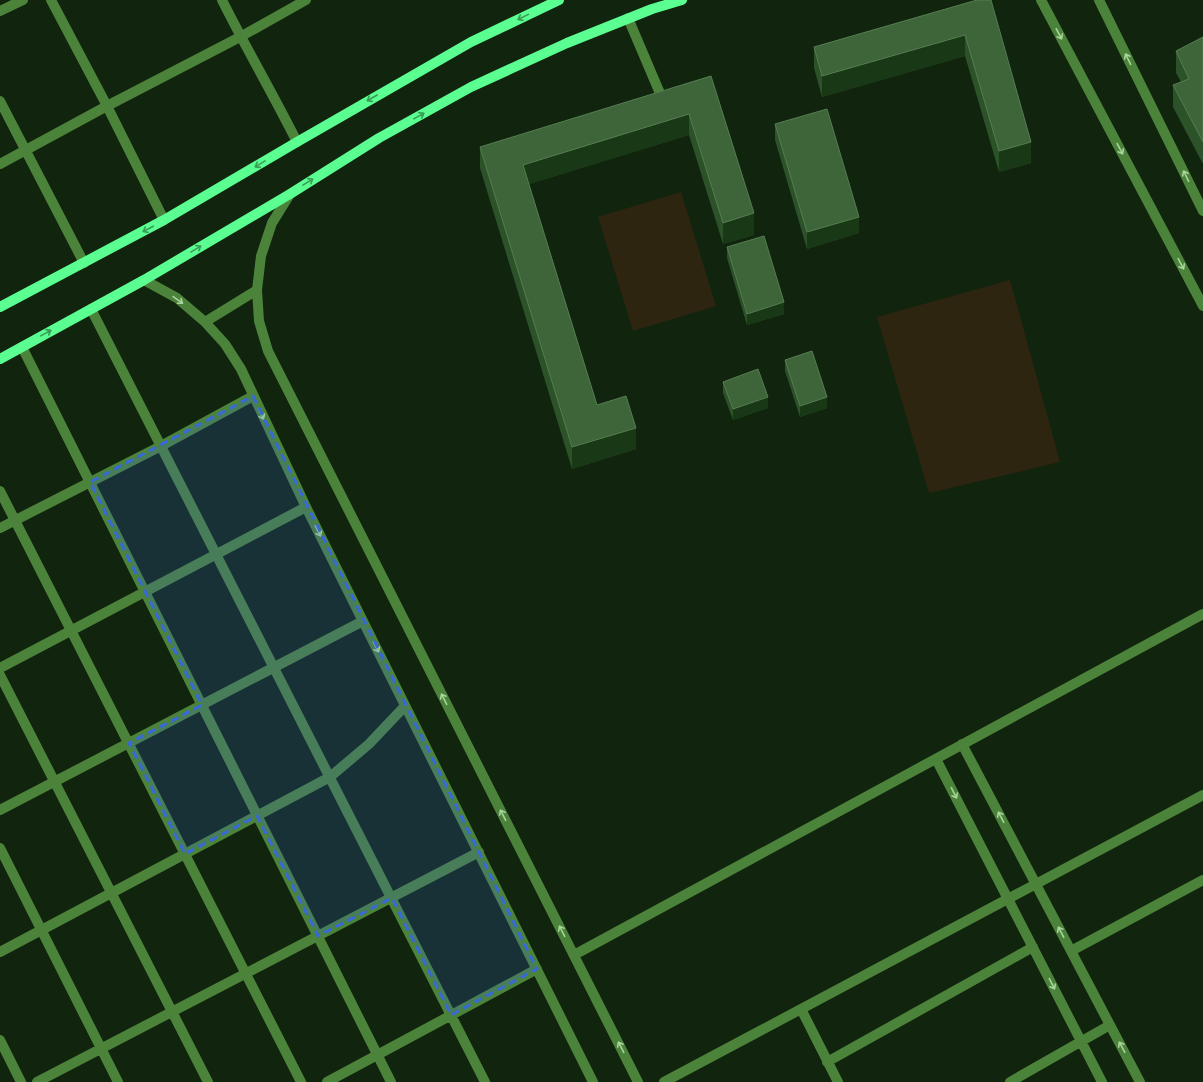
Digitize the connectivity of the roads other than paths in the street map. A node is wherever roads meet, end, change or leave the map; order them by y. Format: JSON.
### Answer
{"nodes":[{"id":1,"x":23,"y":0,"type":"edge"},
{"id":2,"x":51,"y":0,"type":"edge"},
{"id":3,"x":222,"y":0,"type":"edge"},
{"id":4,"x":306,"y":0,"type":"edge"},
{"id":5,"x":559,"y":0,"type":"edge"},
{"id":6,"x":682,"y":0,"type":"edge"},
{"id":7,"x":1041,"y":0,"type":"edge"},
{"id":8,"x":1099,"y":0,"type":"edge"},
{"id":9,"x":0,"y":11,"type":"edge"},
{"id":10,"x":628,"y":18,"type":"junction"},
{"id":11,"x":240,"y":37,"type":"junction"},
{"id":12,"x":662,"y":98,"type":"edge"},
{"id":13,"x":0,"y":101,"type":"edge"},
{"id":14,"x":107,"y":106,"type":"junction"},
{"id":15,"x":297,"y":142,"type":"junction"},
{"id":16,"x":25,"y":150,"type":"junction"},
{"id":17,"x":0,"y":164,"type":"edge"},
{"id":18,"x":290,"y":194,"type":"junction"},
{"id":19,"x":1203,"y":210,"type":"edge"},
{"id":20,"x":164,"y":220,"type":"junction"},
{"id":21,"x":84,"y":263,"type":"junction"},
{"id":22,"x":144,"y":280,"type":"junction"},
{"id":23,"x":257,"y":290,"type":"junction"},
{"id":24,"x":1203,"y":306,"type":"edge"},
{"id":25,"x":0,"y":307,"type":"edge"},
{"id":26,"x":92,"y":309,"type":"junction"},
{"id":27,"x":206,"y":322,"type":"junction"},
{"id":28,"x":22,"y":347,"type":"junction"},
{"id":29,"x":0,"y":359,"type":"edge"},
{"id":30,"x":253,"y":396,"type":"junction"},
{"id":31,"x":161,"y":446,"type":"junction"},
{"id":32,"x":90,"y":482,"type":"junction"},
{"id":33,"x":0,"y":491,"type":"edge"},
{"id":34,"x":306,"y":508,"type":"junction"},
{"id":35,"x":15,"y":520,"type":"junction"},
{"id":36,"x":0,"y":528,"type":"edge"},
{"id":37,"x":216,"y":554,"type":"junction"},
{"id":38,"x":145,"y":592,"type":"junction"},
{"id":39,"x":1203,"y":614,"type":"edge"},
{"id":40,"x":363,"y":621,"type":"junction"},
{"id":41,"x":71,"y":631,"type":"junction"},
{"id":42,"x":0,"y":668,"type":"edge"},
{"id":43,"x":274,"y":668,"type":"junction"},
{"id":44,"x":0,"y":675,"type":"edge"},
{"id":45,"x":202,"y":705,"type":"junction"},
{"id":46,"x":405,"y":706,"type":"junction"},
{"id":47,"x":129,"y":743,"type":"junction"},
{"id":48,"x":962,"y":744,"type":"junction"},
{"id":49,"x":936,"y":759,"type":"junction"},
{"id":50,"x":330,"y":777,"type":"junction"},
{"id":51,"x":54,"y":782,"type":"junction"},
{"id":52,"x":1203,"y":796,"type":"edge"},
{"id":53,"x":0,"y":810,"type":"edge"},
{"id":54,"x":257,"y":816,"type":"junction"},
{"id":55,"x":0,"y":848,"type":"edge"},
{"id":56,"x":479,"y":852,"type":"junction"},
{"id":57,"x":185,"y":854,"type":"junction"},
{"id":58,"x":1203,"y":880,"type":"edge"},
{"id":59,"x":1036,"y":884,"type":"junction"},
{"id":60,"x":111,"y":893,"type":"junction"},
{"id":61,"x":392,"y":898,"type":"junction"},
{"id":62,"x":1008,"y":899,"type":"junction"},
{"id":63,"x":42,"y":930,"type":"junction"},
{"id":64,"x":318,"y":936,"type":"junction"},
{"id":65,"x":1033,"y":946,"type":"junction"},
{"id":66,"x":1071,"y":950,"type":"junction"},
{"id":67,"x":0,"y":952,"type":"edge"},
{"id":68,"x":574,"y":955,"type":"junction"},
{"id":69,"x":537,"y":969,"type":"junction"},
{"id":70,"x":246,"y":974,"type":"junction"},
{"id":71,"x":801,"y":1009,"type":"junction"},
{"id":72,"x":172,"y":1012,"type":"junction"},
{"id":73,"x":451,"y":1015,"type":"junction"},
{"id":74,"x":1110,"y":1025,"type":"junction"},
{"id":75,"x":0,"y":1040,"type":"edge"},
{"id":76,"x":1081,"y":1041,"type":"junction"},
{"id":77,"x":101,"y":1048,"type":"junction"},
{"id":78,"x":378,"y":1055,"type":"junction"},
{"id":79,"x":827,"y":1062,"type":"junction"},
{"id":80,"x":21,"y":1082,"type":"edge"},
{"id":81,"x":37,"y":1082,"type":"edge"},
{"id":82,"x":118,"y":1082,"type":"edge"},
{"id":83,"x":208,"y":1082,"type":"edge"},
{"id":84,"x":301,"y":1082,"type":"edge"},
{"id":85,"x":327,"y":1082,"type":"edge"},
{"id":86,"x":391,"y":1082,"type":"edge"},
{"id":87,"x":485,"y":1082,"type":"edge"},
{"id":88,"x":593,"y":1082,"type":"edge"},
{"id":89,"x":638,"y":1082,"type":"edge"},
{"id":90,"x":664,"y":1082,"type":"edge"},
{"id":91,"x":838,"y":1082,"type":"edge"},
{"id":92,"x":1010,"y":1082,"type":"edge"},
{"id":93,"x":1102,"y":1082,"type":"edge"},
{"id":94,"x":1140,"y":1082,"type":"edge"}],
"edges":[{"from":1,"to":9,"type":"street"},
{"from":2,"to":14,"type":"street"},
{"from":3,"to":11,"type":"street"},
{"from":4,"to":11,"type":"street"},
{"from":5,"to":15,"type":"main road","one_way":true},
{"from":6,"to":10,"type":"main road"},
{"from":7,"to":24,"type":"street","one_way":true},
{"from":19,"to":8,"type":"street","one_way":true},
{"from":10,"to":12,"type":"street"},
{"from":18,"to":10,"type":"main road","one_way":true},
{"from":11,"to":14,"type":"street"},
{"from":11,"to":15,"type":"street"},
{"from":13,"to":16,"type":"street"},
{"from":14,"to":16,"type":"street"},
{"from":14,"to":20,"type":"street"},
{"from":15,"to":20,"type":"main road","one_way":true},
{"from":16,"to":17,"type":"street"},
{"from":16,"to":21,"type":"street"},
{"from":22,"to":18,"type":"main road","one_way":true},
{"from":18,"to":23,"type":"street"},
{"from":20,"to":21,"type":"main road","one_way":true},
{"from":21,"to":25,"type":"main road"},
{"from":22,"to":26,"type":"main road"},
{"from":22,"to":27,"type":"street","one_way":true},
{"from":23,"to":27,"type":"street"},
{"from":68,"to":23,"type":"street","one_way":true},
{"from":28,"to":26,"type":"main road","one_way":true},
{"from":26,"to":31,"type":"street"},
{"from":27,"to":30,"type":"street"},
{"from":28,"to":29,"type":"main road"},
{"from":28,"to":32,"type":"street"},
{"from":30,"to":31,"type":"street"},
{"from":30,"to":34,"type":"street","one_way":true},
{"from":31,"to":32,"type":"street"},
{"from":31,"to":37,"type":"street"},
{"from":32,"to":35,"type":"street"},
{"from":32,"to":38,"type":"street"},
{"from":33,"to":35,"type":"street"},
{"from":34,"to":37,"type":"street"},
{"from":34,"to":40,"type":"street","one_way":true},
{"from":35,"to":36,"type":"street"},
{"from":35,"to":41,"type":"street"},
{"from":37,"to":38,"type":"street"},
{"from":37,"to":43,"type":"street"},
{"from":38,"to":41,"type":"street"},
{"from":38,"to":45,"type":"street"},
{"from":39,"to":48,"type":"street"},
{"from":40,"to":43,"type":"street"},
{"from":40,"to":46,"type":"street","one_way":true},
{"from":41,"to":42,"type":"street"},
{"from":41,"to":47,"type":"street"},
{"from":43,"to":45,"type":"street"},
{"from":43,"to":50,"type":"street"},
{"from":44,"to":51,"type":"street"},
{"from":45,"to":47,"type":"street"},
{"from":45,"to":54,"type":"street"},
{"from":46,"to":50,"type":"street"},
{"from":46,"to":56,"type":"street"},
{"from":47,"to":51,"type":"street"},
{"from":47,"to":57,"type":"street"},
{"from":48,"to":49,"type":"street"},
{"from":59,"to":48,"type":"street","one_way":true},
{"from":49,"to":62,"type":"street","one_way":true},
{"from":49,"to":68,"type":"street"},
{"from":50,"to":54,"type":"street"},
{"from":50,"to":61,"type":"street"},
{"from":51,"to":53,"type":"street"},
{"from":51,"to":60,"type":"street"},
{"from":52,"to":59,"type":"street"},
{"from":54,"to":57,"type":"street"},
{"from":54,"to":64,"type":"street"},
{"from":55,"to":63,"type":"street"},
{"from":56,"to":61,"type":"street"},
{"from":56,"to":69,"type":"street"},
{"from":57,"to":60,"type":"street"},
{"from":57,"to":70,"type":"street"},
{"from":58,"to":66,"type":"street"},
{"from":59,"to":62,"type":"street"},
{"from":66,"to":59,"type":"street","one_way":true},
{"from":60,"to":63,"type":"street"},
{"from":60,"to":72,"type":"street"},
{"from":61,"to":64,"type":"street"},
{"from":61,"to":73,"type":"street"},
{"from":62,"to":65,"type":"street"},
{"from":62,"to":71,"type":"street"},
{"from":63,"to":67,"type":"street"},
{"from":63,"to":77,"type":"street"},
{"from":64,"to":70,"type":"street"},
{"from":64,"to":78,"type":"street"},
{"from":65,"to":76,"type":"street","one_way":true},
{"from":65,"to":79,"type":"street"},
{"from":66,"to":74,"type":"street"},
{"from":89,"to":68,"type":"street","one_way":true},
{"from":69,"to":73,"type":"street"},
{"from":69,"to":88,"type":"street"},
{"from":70,"to":72,"type":"street"},
{"from":70,"to":84,"type":"street"},
{"from":71,"to":79,"type":"street"},
{"from":71,"to":90,"type":"street"},
{"from":72,"to":77,"type":"street"},
{"from":72,"to":83,"type":"street"},
{"from":73,"to":78,"type":"street"},
{"from":73,"to":87,"type":"street"},
{"from":74,"to":76,"type":"street"},
{"from":94,"to":74,"type":"street","one_way":true},
{"from":75,"to":80,"type":"street"},
{"from":76,"to":92,"type":"street"},
{"from":76,"to":93,"type":"street"},
{"from":77,"to":81,"type":"street"},
{"from":77,"to":82,"type":"street"},
{"from":78,"to":85,"type":"street"},
{"from":78,"to":86,"type":"street"},
{"from":79,"to":91,"type":"street"}]}
